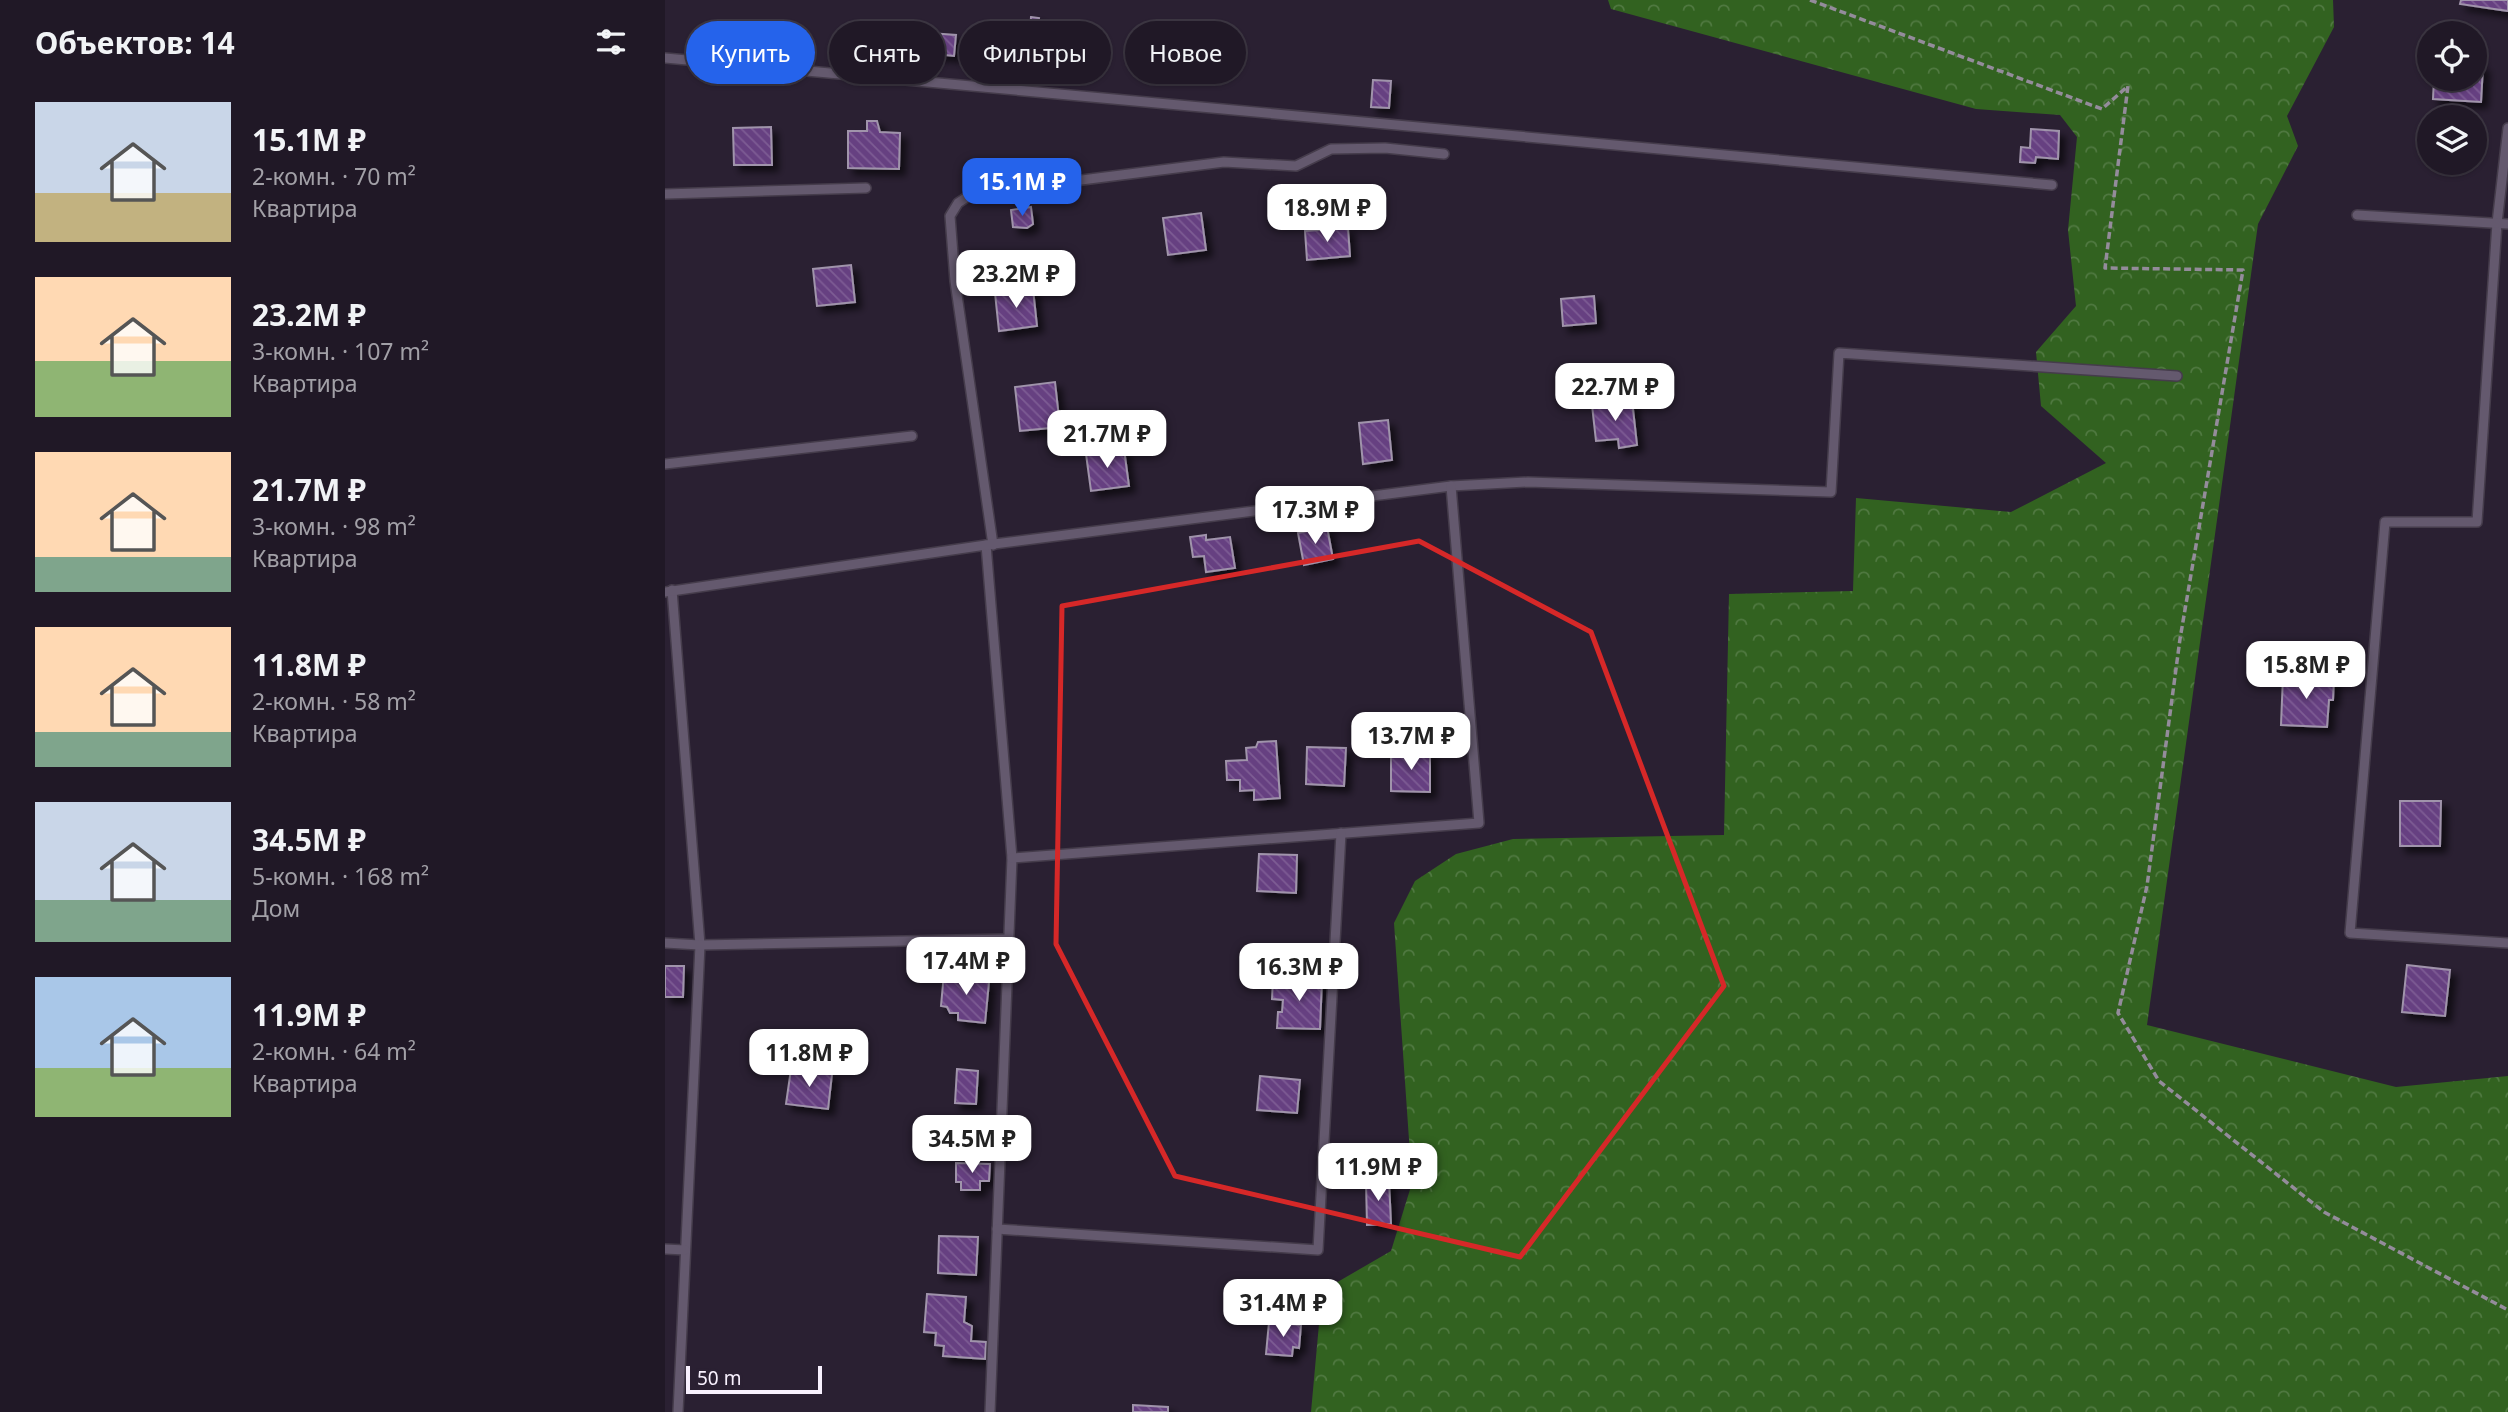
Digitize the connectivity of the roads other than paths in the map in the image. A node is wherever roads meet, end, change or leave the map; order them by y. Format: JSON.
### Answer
{"nodes":[{"id":1,"x":665,"y":58,"type":"edge"},
{"id":2,"x":2508,"y":128,"type":"edge"},
{"id":3,"x":1444,"y":155,"type":"dead end"},
{"id":4,"x":2052,"y":185,"type":"dead end"},
{"id":5,"x":866,"y":188,"type":"dead end"},
{"id":6,"x":665,"y":194,"type":"edge"},
{"id":7,"x":2357,"y":215,"type":"dead end"},
{"id":8,"x":2497,"y":223,"type":"junction"},
{"id":9,"x":2508,"y":224,"type":"edge"},
{"id":10,"x":2177,"y":376,"type":"dead end"},
{"id":11,"x":912,"y":436,"type":"dead end"},
{"id":12,"x":665,"y":464,"type":"edge"},
{"id":13,"x":1451,"y":486,"type":"junction"},
{"id":14,"x":990,"y":545,"type":"junction"},
{"id":15,"x":669,"y":591,"type":"edge"},
{"id":16,"x":1341,"y":833,"type":"junction"},
{"id":17,"x":1012,"y":858,"type":"junction"},
{"id":18,"x":1009,"y":939,"type":"junction"},
{"id":19,"x":665,"y":943,"type":"edge"},
{"id":20,"x":2508,"y":943,"type":"edge"},
{"id":21,"x":700,"y":945,"type":"junction"},
{"id":22,"x":997,"y":1229,"type":"junction"},
{"id":23,"x":665,"y":1249,"type":"edge"},
{"id":24,"x":685,"y":1250,"type":"junction"},
{"id":25,"x":678,"y":1412,"type":"edge"},
{"id":26,"x":990,"y":1412,"type":"edge"}],
"edges":[{"from":1,"to":4,"type":"lane"},
{"from":2,"to":8,"type":"lane"},
{"from":3,"to":14,"type":"lane"},
{"from":5,"to":6,"type":"lane"},
{"from":7,"to":8,"type":"lane"},
{"from":8,"to":9,"type":"lane"},
{"from":8,"to":20,"type":"lane"},
{"from":10,"to":13,"type":"lane"},
{"from":11,"to":12,"type":"lane"},
{"from":13,"to":14,"type":"lane"},
{"from":13,"to":16,"type":"lane"},
{"from":14,"to":15,"type":"lane"},
{"from":14,"to":17,"type":"lane"},
{"from":15,"to":21,"type":"lane"},
{"from":16,"to":17,"type":"lane"},
{"from":16,"to":22,"type":"lane"},
{"from":17,"to":18,"type":"lane"},
{"from":18,"to":21,"type":"lane"},
{"from":18,"to":22,"type":"lane"},
{"from":19,"to":21,"type":"lane"},
{"from":21,"to":24,"type":"lane"},
{"from":22,"to":26,"type":"lane"},
{"from":23,"to":24,"type":"lane"},
{"from":24,"to":25,"type":"lane"}]}
